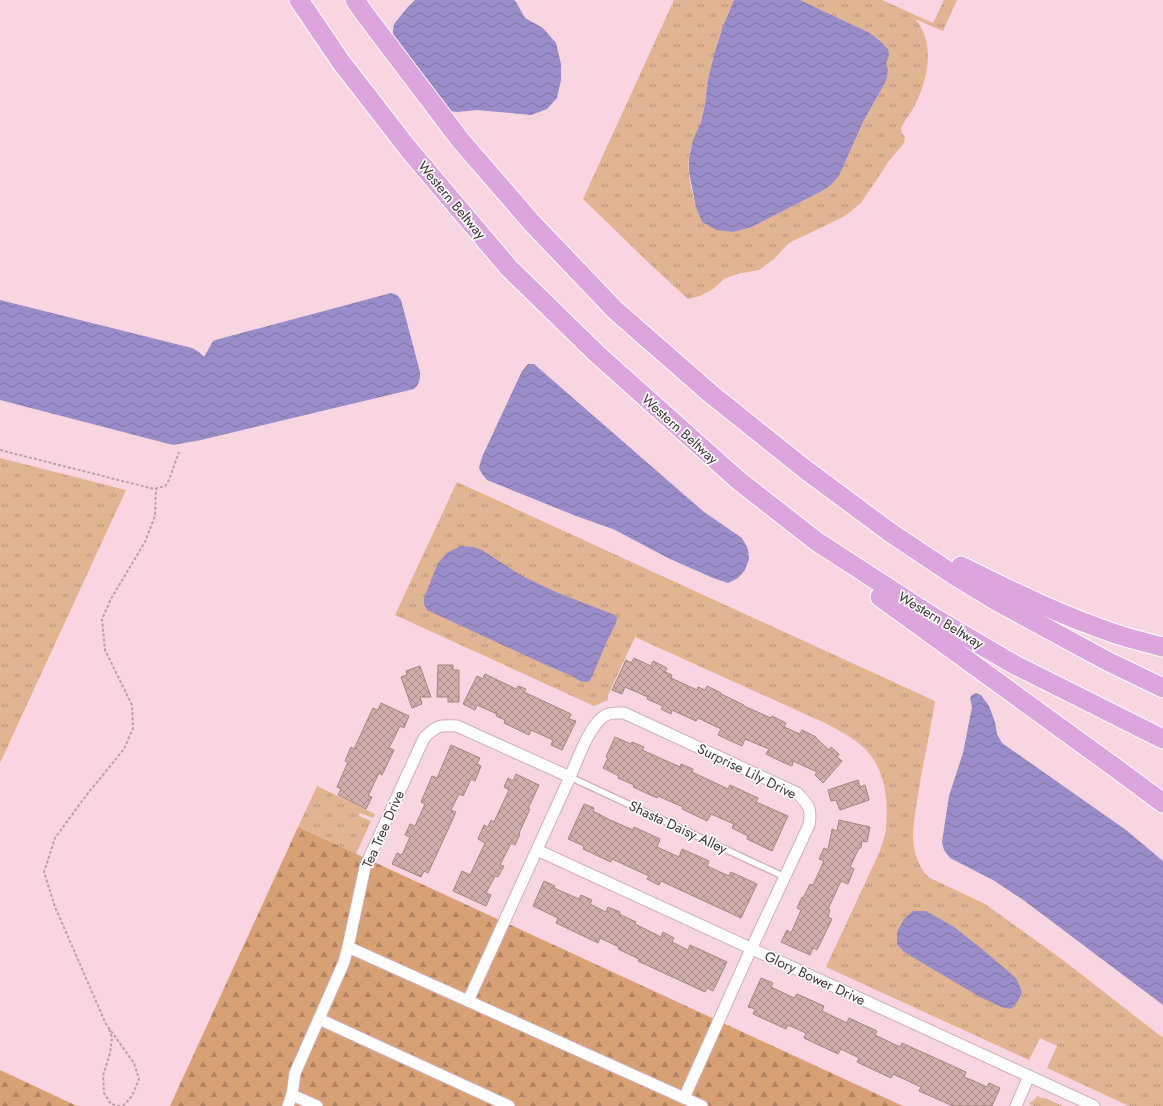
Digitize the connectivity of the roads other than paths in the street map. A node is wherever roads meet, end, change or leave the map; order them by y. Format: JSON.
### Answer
{"nodes":[{"id":1,"x":299,"y":0,"type":"edge"},
{"id":2,"x":360,"y":7,"type":"edge"},
{"id":3,"x":891,"y":533,"type":"junction"},
{"id":4,"x":816,"y":541,"type":"junction"},
{"id":5,"x":1163,"y":647,"type":"edge"},
{"id":6,"x":1163,"y":688,"type":"edge"},
{"id":7,"x":1163,"y":739,"type":"edge"},
{"id":8,"x":570,"y":777,"type":"junction"},
{"id":9,"x":1163,"y":803,"type":"edge"},
{"id":10,"x":537,"y":850,"type":"junction"},
{"id":11,"x":785,"y":877,"type":"junction"},
{"id":12,"x":348,"y":947,"type":"junction"},
{"id":13,"x":751,"y":949,"type":"junction"},
{"id":14,"x":468,"y":1001,"type":"junction"},
{"id":15,"x":319,"y":1020,"type":"junction"},
{"id":16,"x":1029,"y":1076,"type":"junction"},
{"id":17,"x":292,"y":1095,"type":"junction"},
{"id":18,"x":684,"y":1098,"type":"junction"},
{"id":19,"x":288,"y":1106,"type":"edge"},
{"id":20,"x":318,"y":1106,"type":"edge"},
{"id":21,"x":509,"y":1106,"type":"edge"},
{"id":22,"x":702,"y":1106,"type":"edge"},
{"id":23,"x":1016,"y":1106,"type":"edge"},
{"id":24,"x":1094,"y":1106,"type":"edge"}],
"edges":[{"from":1,"to":4,"type":"highway","name":"Western Beltway"},
{"from":2,"to":3,"type":"highway"},
{"from":3,"to":5,"type":"highway"},
{"from":3,"to":6,"type":"highway"},
{"from":4,"to":7,"type":"highway","name":"Western Beltway"},
{"from":4,"to":9,"type":"highway"},
{"from":8,"to":10,"type":"street","name":"Surprise Lily Drive"},
{"from":8,"to":11,"type":"lane","name":"Shasta Daisy Alley"},
{"from":8,"to":11,"type":"street","name":"Surprise Lily Drive"},
{"from":8,"to":12,"type":"street","name":"Tea Tree Drive"},
{"from":10,"to":13,"type":"street","name":"Glory Bower Drive"},
{"from":10,"to":14,"type":"street","name":"Surprise Lily Drive"},
{"from":11,"to":13,"type":"street","name":"Surprise Lily Drive"},
{"from":12,"to":14,"type":"street"},
{"from":12,"to":15,"type":"street","name":"Tea Tree Drive"},
{"from":13,"to":16,"type":"street","name":"Glory Bower Drive"},
{"from":13,"to":18,"type":"street","name":"Surprise Lily Drive"},
{"from":14,"to":18,"type":"street"},
{"from":15,"to":17,"type":"street","name":"Tea Tree Drive"},
{"from":15,"to":21,"type":"street"},
{"from":16,"to":23,"type":"street"},
{"from":16,"to":24,"type":"street","name":"Glory Bower Drive"},
{"from":17,"to":19,"type":"street","name":"Tea Tree Drive"},
{"from":17,"to":20,"type":"street"},
{"from":18,"to":22,"type":"street"}]}
